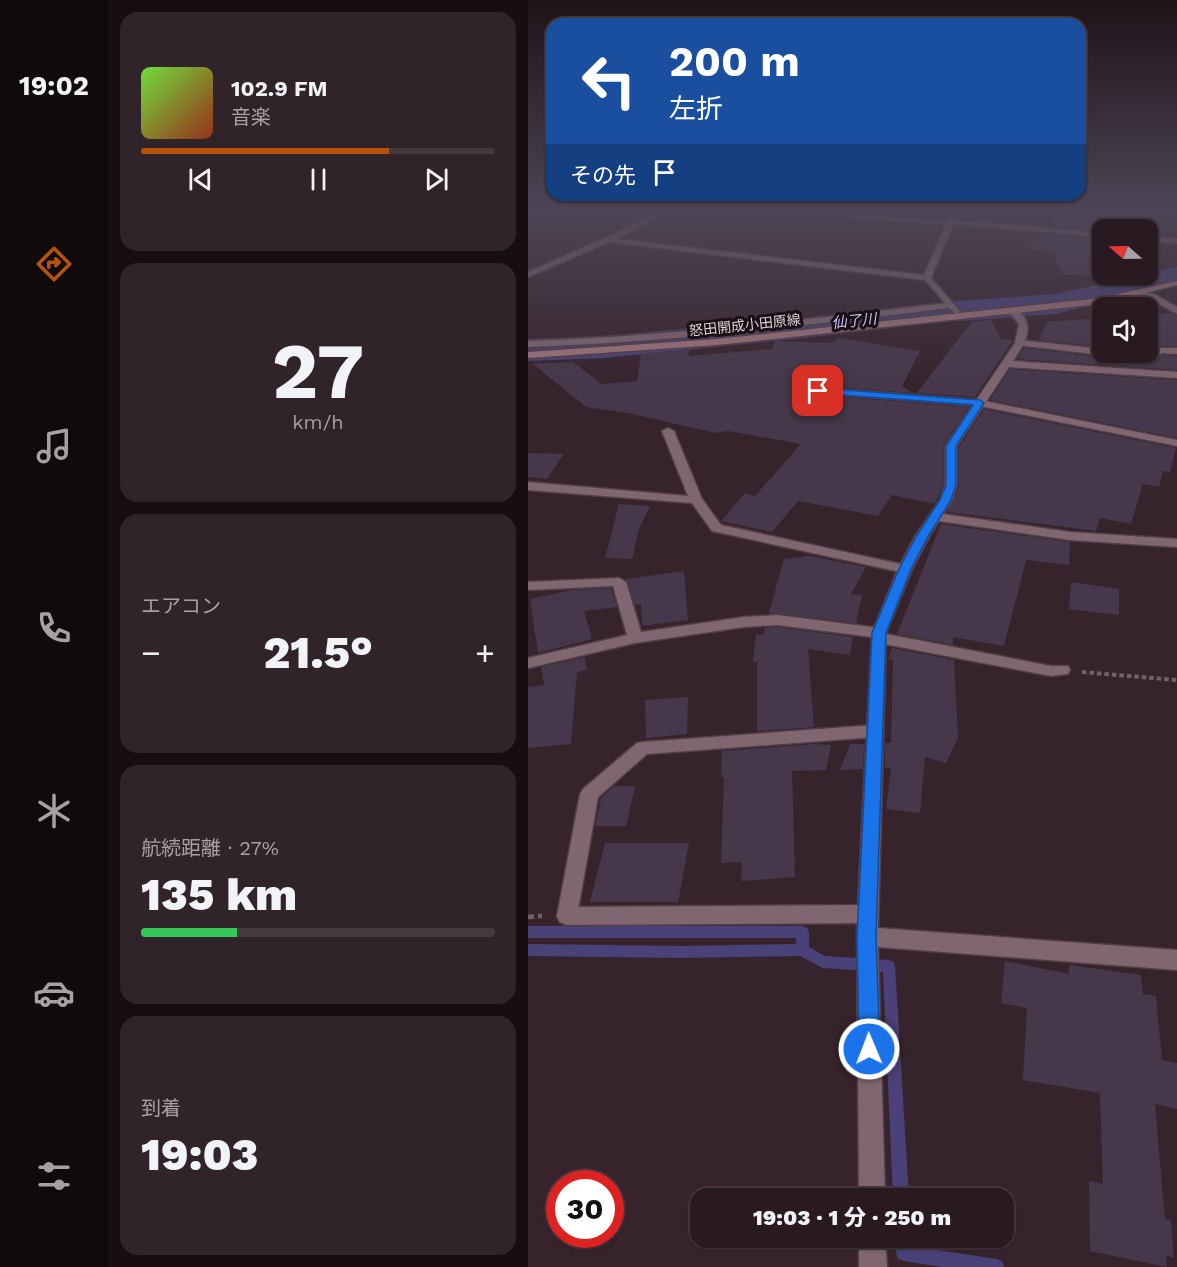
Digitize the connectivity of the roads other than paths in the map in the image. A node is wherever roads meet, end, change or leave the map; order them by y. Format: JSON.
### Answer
{"nodes":[{"id":1,"x":546,"y":267,"type":"edge"},
{"id":2,"x":836,"y":267,"type":"edge"},
{"id":3,"x":932,"y":267,"type":"edge"},
{"id":4,"x":528,"y":275,"type":"edge"},
{"id":5,"x":927,"y":278,"type":"junction"},
{"id":6,"x":1177,"y":283,"type":"edge"},
{"id":7,"x":1137,"y":292,"type":"junction"},
{"id":8,"x":951,"y":305,"type":"junction"},
{"id":9,"x":1011,"y":310,"type":"junction"},
{"id":10,"x":1177,"y":311,"type":"edge"},
{"id":11,"x":960,"y":316,"type":"junction"},
{"id":12,"x":1020,"y":343,"type":"junction"},
{"id":13,"x":528,"y":344,"type":"edge"},
{"id":14,"x":1092,"y":351,"type":"edge"},
{"id":15,"x":1177,"y":351,"type":"edge"},
{"id":16,"x":1158,"y":352,"type":"edge"},
{"id":17,"x":528,"y":355,"type":"edge"},
{"id":18,"x":1008,"y":364,"type":"junction"},
{"id":19,"x":1177,"y":375,"type":"edge"},
{"id":20,"x":798,"y":389,"type":"dead end"},
{"id":21,"x":980,"y":403,"type":"junction"},
{"id":22,"x":668,"y":431,"type":"dead end"},
{"id":23,"x":1177,"y":443,"type":"edge"},
{"id":24,"x":528,"y":486,"type":"edge"},
{"id":25,"x":696,"y":500,"type":"junction"},
{"id":26,"x":936,"y":517,"type":"junction"},
{"id":27,"x":1177,"y":543,"type":"edge"},
{"id":28,"x":905,"y":569,"type":"junction"},
{"id":29,"x":528,"y":586,"type":"edge"},
{"id":30,"x":879,"y":636,"type":"junction"},
{"id":31,"x":635,"y":638,"type":"junction"},
{"id":32,"x":528,"y":663,"type":"edge"},
{"id":33,"x":1062,"y":670,"type":"road end"},
{"id":34,"x":875,"y":731,"type":"junction"},
{"id":35,"x":867,"y":914,"type":"junction"},
{"id":36,"x":867,"y":940,"type":"junction"},
{"id":37,"x":1177,"y":960,"type":"edge"},
{"id":38,"x":872,"y":1188,"type":"edge"},
{"id":39,"x":872,"y":1248,"type":"edge"},
{"id":40,"x":873,"y":1267,"type":"edge"}],
"edges":[{"from":1,"to":4,"type":"street"},
{"from":2,"to":5,"type":"street"},
{"from":3,"to":5,"type":"street"},
{"from":5,"to":8,"type":"street"},
{"from":6,"to":7,"type":"main road","name":"怒田開成小田原線"},
{"from":7,"to":9,"type":"main road","name":"怒田開成小田原線"},
{"from":7,"to":10,"type":"street"},
{"from":8,"to":11,"type":"street"},
{"from":8,"to":13,"type":"street"},
{"from":9,"to":11,"type":"main road","name":"怒田開成小田原線"},
{"from":9,"to":12,"type":"street"},
{"from":11,"to":17,"type":"main road","name":"怒田開成小田原線"},
{"from":12,"to":14,"type":"street"},
{"from":12,"to":18,"type":"street"},
{"from":15,"to":16,"type":"street"},
{"from":18,"to":19,"type":"street"},
{"from":18,"to":21,"type":"street"},
{"from":20,"to":21,"type":"street"},
{"from":21,"to":23,"type":"street"},
{"from":21,"to":26,"type":"street"},
{"from":22,"to":25,"type":"street"},
{"from":24,"to":25,"type":"street"},
{"from":25,"to":28,"type":"street"},
{"from":26,"to":27,"type":"street"},
{"from":26,"to":28,"type":"street"},
{"from":28,"to":30,"type":"street"},
{"from":29,"to":31,"type":"street"},
{"from":30,"to":31,"type":"street"},
{"from":30,"to":33,"type":"street"},
{"from":30,"to":34,"type":"street"},
{"from":31,"to":32,"type":"street"},
{"from":34,"to":35,"type":"street"},
{"from":34,"to":35,"type":"street"},
{"from":35,"to":36,"type":"street"},
{"from":36,"to":37,"type":"street"},
{"from":36,"to":38,"type":"street"},
{"from":39,"to":40,"type":"street"}]}
